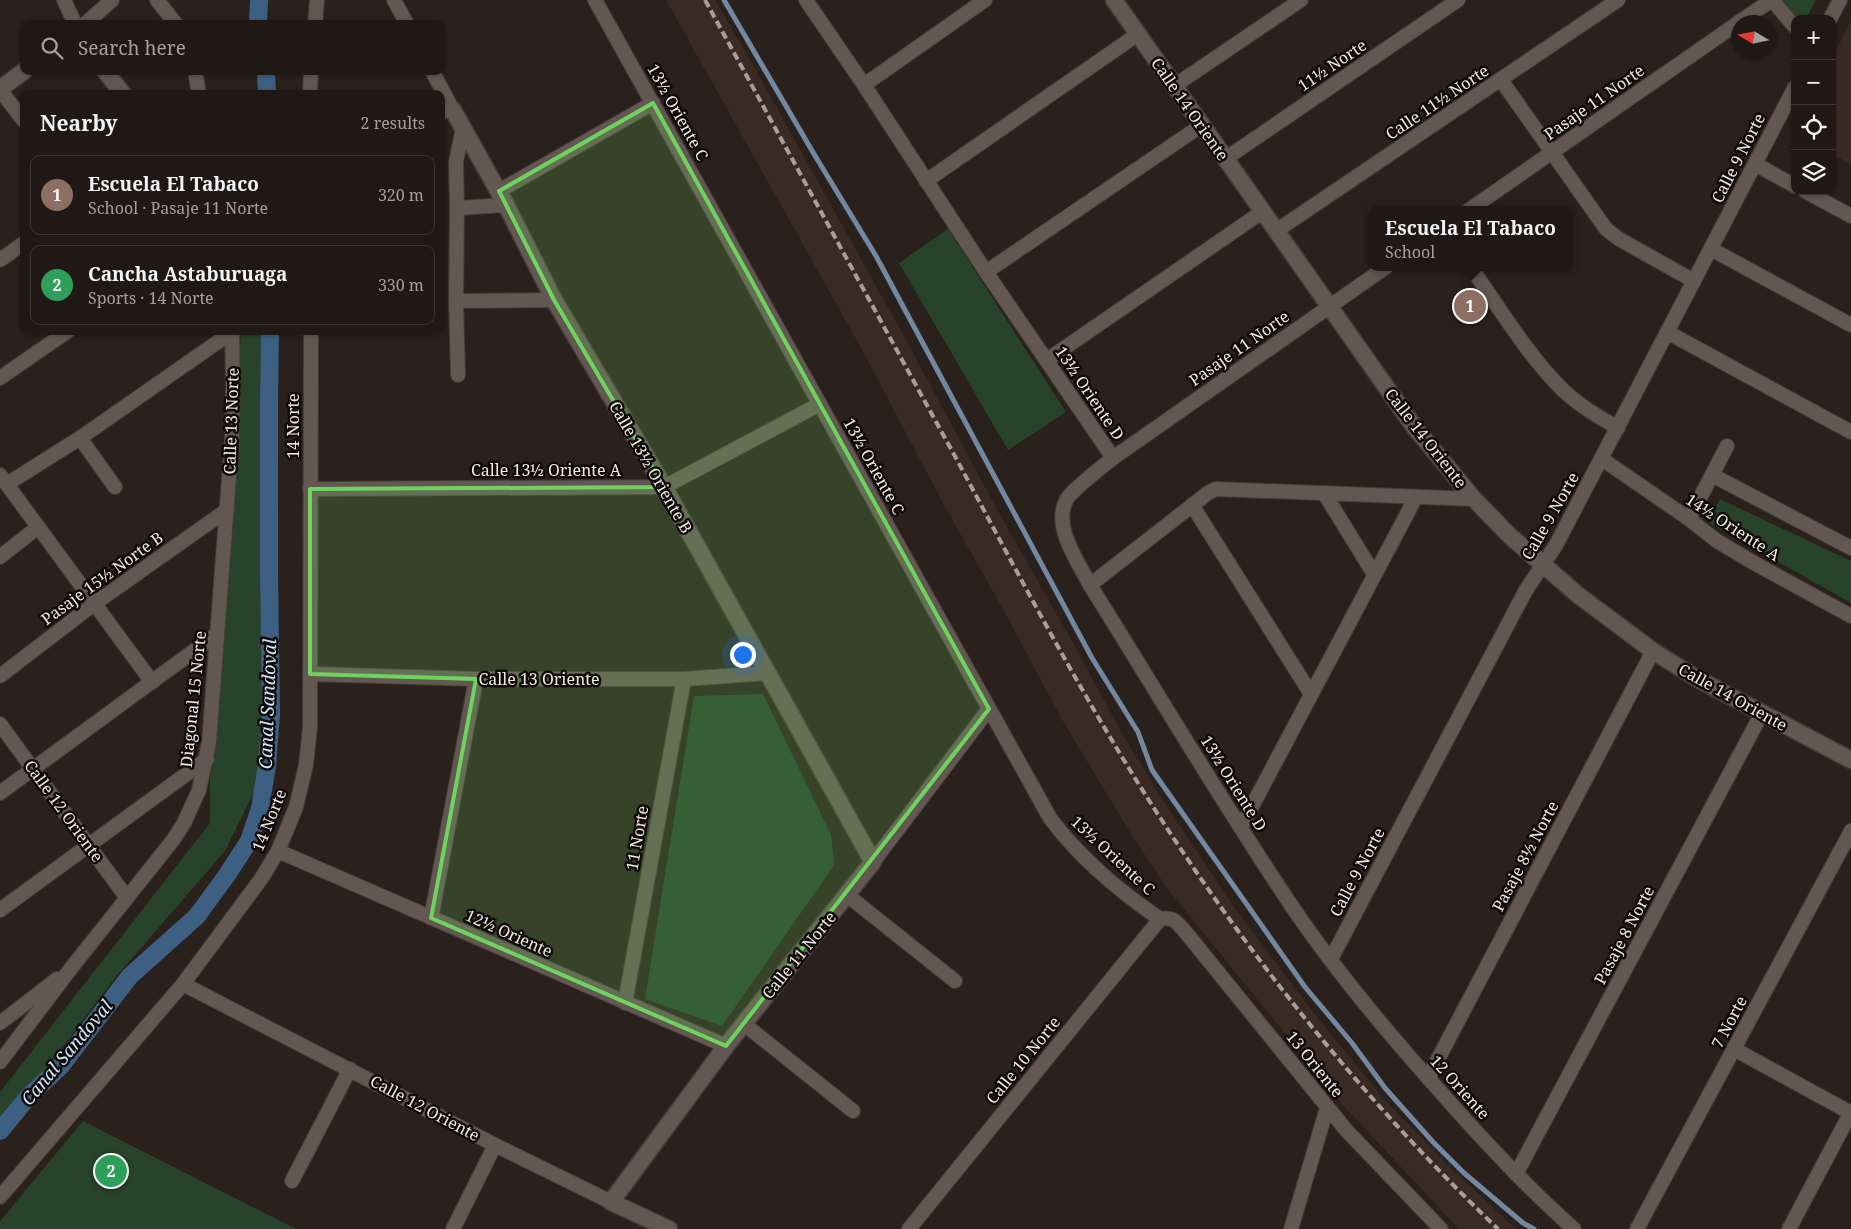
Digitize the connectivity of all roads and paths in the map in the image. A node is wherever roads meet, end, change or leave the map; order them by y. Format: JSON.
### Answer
{"nodes":[{"id":1,"x":64,"y":0,"type":"edge"},
{"id":2,"x":112,"y":0,"type":"edge"},
{"id":3,"x":157,"y":0,"type":"edge"},
{"id":4,"x":316,"y":0,"type":"edge"},
{"id":5,"x":394,"y":0,"type":"edge"},
{"id":6,"x":595,"y":0,"type":"edge"},
{"id":7,"x":806,"y":0,"type":"edge"},
{"id":8,"x":985,"y":0,"type":"edge"},
{"id":9,"x":1114,"y":0,"type":"edge"},
{"id":10,"x":1301,"y":0,"type":"edge"},
{"id":11,"x":1618,"y":0,"type":"edge"},
{"id":12,"x":1772,"y":0,"type":"edge"},
{"id":13,"x":1840,"y":0,"type":"edge"},
{"id":14,"x":1453,"y":2,"type":"edge"},
{"id":15,"x":1750,"y":15,"type":"edge"},
{"id":16,"x":1832,"y":15,"type":"edge"},
{"id":17,"x":73,"y":20,"type":"edge"},
{"id":18,"x":90,"y":20,"type":"edge"},
{"id":19,"x":173,"y":20,"type":"edge"},
{"id":20,"x":315,"y":20,"type":"edge"},
{"id":21,"x":405,"y":20,"type":"edge"},
{"id":22,"x":1791,"y":22,"type":"edge"},
{"id":23,"x":1731,"y":29,"type":"edge"},
{"id":24,"x":1138,"y":34,"type":"junction"},
{"id":25,"x":20,"y":74,"type":"edge"},
{"id":26,"x":108,"y":75,"type":"edge"},
{"id":27,"x":196,"y":75,"type":"edge"},
{"id":28,"x":311,"y":75,"type":"edge"},
{"id":29,"x":434,"y":75,"type":"edge"},
{"id":30,"x":1501,"y":80,"type":"junction"},
{"id":31,"x":864,"y":86,"type":"junction"},
{"id":32,"x":1174,"y":86,"type":"junction"},
{"id":33,"x":0,"y":89,"type":"edge"},
{"id":34,"x":120,"y":90,"type":"edge"},
{"id":35,"x":198,"y":90,"type":"edge"},
{"id":36,"x":310,"y":90,"type":"edge"},
{"id":37,"x":439,"y":90,"type":"edge"},
{"id":38,"x":1791,"y":95,"type":"edge"},
{"id":39,"x":653,"y":103,"type":"junction"},
{"id":40,"x":447,"y":110,"type":"edge"},
{"id":41,"x":20,"y":116,"type":"edge"},
{"id":42,"x":1202,"y":125,"type":"junction"},
{"id":43,"x":464,"y":128,"type":"junction"},
{"id":44,"x":1552,"y":153,"type":"junction"},
{"id":45,"x":1225,"y":158,"type":"junction"},
{"id":46,"x":1755,"y":164,"type":"junction"},
{"id":47,"x":926,"y":181,"type":"junction"},
{"id":48,"x":1791,"y":184,"type":"edge"},
{"id":49,"x":1812,"y":195,"type":"edge"},
{"id":50,"x":502,"y":198,"type":"junction"},
{"id":51,"x":1475,"y":206,"type":"edge"},
{"id":52,"x":458,"y":208,"type":"junction"},
{"id":53,"x":1262,"y":212,"type":"junction"},
{"id":54,"x":1851,"y":216,"type":"edge"},
{"id":55,"x":1276,"y":231,"type":"junction"},
{"id":56,"x":20,"y":246,"type":"edge"},
{"id":57,"x":1711,"y":249,"type":"junction"},
{"id":58,"x":0,"y":260,"type":"edge"},
{"id":59,"x":1380,"y":271,"type":"edge"},
{"id":60,"x":986,"y":272,"type":"junction"},
{"id":61,"x":1474,"y":272,"type":"dead end"},
{"id":62,"x":1694,"y":281,"type":"junction"},
{"id":63,"x":554,"y":300,"type":"junction"},
{"id":64,"x":456,"y":301,"type":"junction"},
{"id":65,"x":1329,"y":306,"type":"junction"},
{"id":66,"x":1851,"y":325,"type":"edge"},
{"id":67,"x":1667,"y":332,"type":"junction"},
{"id":68,"x":62,"y":335,"type":"edge"},
{"id":69,"x":228,"y":335,"type":"edge"},
{"id":70,"x":232,"y":335,"type":"edge"},
{"id":71,"x":310,"y":335,"type":"edge"},
{"id":72,"x":1046,"y":360,"type":"junction"},
{"id":73,"x":458,"y":375,"type":"dead end"},
{"id":74,"x":0,"y":378,"type":"edge"},
{"id":75,"x":820,"y":404,"type":"junction"},
{"id":76,"x":1618,"y":428,"type":"junction"},
{"id":77,"x":1851,"y":432,"type":"edge"},
{"id":78,"x":80,"y":438,"type":"junction"},
{"id":79,"x":1727,"y":446,"type":"dead end"},
{"id":80,"x":1113,"y":458,"type":"junction"},
{"id":81,"x":1602,"y":459,"type":"junction"},
{"id":82,"x":1712,"y":475,"type":"junction"},
{"id":83,"x":3,"y":480,"type":"edge"},
{"id":84,"x":114,"y":487,"type":"dead end"},
{"id":85,"x":664,"y":487,"type":"junction"},
{"id":86,"x":310,"y":489,"type":"junction"},
{"id":87,"x":1324,"y":493,"type":"junction"},
{"id":88,"x":1416,"y":497,"type":"junction"},
{"id":89,"x":1474,"y":499,"type":"junction"},
{"id":90,"x":1192,"y":505,"type":"junction"},
{"id":91,"x":227,"y":510,"type":"junction"},
{"id":92,"x":1689,"y":519,"type":"junction"},
{"id":93,"x":38,"y":527,"type":"junction"},
{"id":94,"x":1851,"y":548,"type":"edge"},
{"id":95,"x":0,"y":557,"type":"edge"},
{"id":96,"x":1542,"y":565,"type":"junction"},
{"id":97,"x":1374,"y":574,"type":"junction"},
{"id":98,"x":1090,"y":585,"type":"junction"},
{"id":99,"x":94,"y":604,"type":"junction"},
{"id":100,"x":1851,"y":616,"type":"edge"},
{"id":101,"x":217,"y":634,"type":"junction"},
{"id":102,"x":1653,"y":650,"type":"junction"},
{"id":103,"x":767,"y":672,"type":"junction"},
{"id":104,"x":310,"y":674,"type":"junction"},
{"id":105,"x":0,"y":676,"type":"edge"},
{"id":106,"x":476,"y":679,"type":"junction"},
{"id":107,"x":684,"y":679,"type":"junction"},
{"id":108,"x":152,"y":682,"type":"junction"},
{"id":109,"x":1311,"y":694,"type":"junction"},
{"id":110,"x":989,"y":710,"type":"junction"},
{"id":111,"x":1762,"y":713,"type":"junction"},
{"id":112,"x":0,"y":724,"type":"edge"},
{"id":113,"x":206,"y":759,"type":"junction"},
{"id":114,"x":1851,"y":760,"type":"edge"},
{"id":115,"x":33,"y":769,"type":"junction"},
{"id":116,"x":0,"y":793,"type":"edge"},
{"id":117,"x":1241,"y":827,"type":"junction"},
{"id":118,"x":1851,"y":831,"type":"edge"},
{"id":119,"x":89,"y":845,"type":"junction"},
{"id":120,"x":278,"y":851,"type":"junction"},
{"id":121,"x":873,"y":862,"type":"junction"},
{"id":122,"x":847,"y":896,"type":"junction"},
{"id":123,"x":127,"y":898,"type":"junction"},
{"id":124,"x":0,"y":910,"type":"edge"},
{"id":125,"x":431,"y":918,"type":"junction"},
{"id":126,"x":1163,"y":918,"type":"junction"},
{"id":127,"x":1331,"y":959,"type":"junction"},
{"id":128,"x":72,"y":968,"type":"junction"},
{"id":129,"x":955,"y":981,"type":"dead end"},
{"id":130,"x":183,"y":984,"type":"junction"},
{"id":131,"x":625,"y":1003,"type":"junction"},
{"id":132,"x":0,"y":1023,"type":"edge"},
{"id":133,"x":744,"y":1024,"type":"junction"},
{"id":134,"x":726,"y":1046,"type":"junction"},
{"id":135,"x":1734,"y":1049,"type":"junction"},
{"id":136,"x":0,"y":1062,"type":"edge"},
{"id":137,"x":350,"y":1069,"type":"junction"},
{"id":138,"x":1428,"y":1078,"type":"junction"},
{"id":139,"x":1327,"y":1108,"type":"junction"},
{"id":140,"x":853,"y":1111,"type":"dead end"},
{"id":141,"x":1851,"y":1112,"type":"edge"},
{"id":142,"x":495,"y":1145,"type":"junction"},
{"id":143,"x":1516,"y":1174,"type":"junction"},
{"id":144,"x":292,"y":1181,"type":"dead end"},
{"id":145,"x":0,"y":1197,"type":"edge"},
{"id":146,"x":611,"y":1202,"type":"junction"},
{"id":147,"x":644,"y":1224,"type":"edge"},
{"id":148,"x":453,"y":1229,"type":"edge"},
{"id":149,"x":669,"y":1229,"type":"edge"},
{"id":150,"x":910,"y":1229,"type":"edge"},
{"id":151,"x":1291,"y":1229,"type":"edge"},
{"id":152,"x":1441,"y":1229,"type":"edge"},
{"id":153,"x":1574,"y":1229,"type":"edge"},
{"id":154,"x":1637,"y":1229,"type":"edge"},
{"id":155,"x":1789,"y":1229,"type":"edge"}],
"edges":[{"from":1,"to":17,"type":"street"},
{"from":2,"to":18,"type":"street"},
{"from":3,"to":19,"type":"street"},
{"from":4,"to":20,"type":"street"},
{"from":5,"to":21,"type":"street"},
{"from":6,"to":39,"type":"street","name":"13½ Oriente C"},
{"from":7,"to":31,"type":"street","name":"13½ Oriente D"},
{"from":8,"to":31,"type":"street"},
{"from":9,"to":24,"type":"street","name":"Calle 14 Oriente"},
{"from":10,"to":32,"type":"street"},
{"from":11,"to":30,"type":"street","name":"Calle 11½ Norte"},
{"from":12,"to":15,"type":"street","name":"Pasaje 11 Norte"},
{"from":12,"to":22,"type":"street"},
{"from":13,"to":16,"type":"street"},
{"from":14,"to":45,"type":"street","name":"11½ Norte"},
{"from":23,"to":44,"type":"street","name":"Pasaje 11 Norte"},
{"from":24,"to":32,"type":"street","name":"Calle 14 Oriente"},
{"from":24,"to":47,"type":"street"},
{"from":25,"to":33,"type":"street"},
{"from":26,"to":34,"type":"street"},
{"from":27,"to":35,"type":"street"},
{"from":28,"to":36,"type":"street"},
{"from":29,"to":37,"type":"street","name":"Calle 13½ Oriente B"},
{"from":30,"to":44,"type":"street"},
{"from":30,"to":55,"type":"street","name":"Calle 11½ Norte"},
{"from":31,"to":47,"type":"street","name":"13½ Oriente D"},
{"from":32,"to":42,"type":"street","name":"Calle 14 Oriente"},
{"from":33,"to":41,"type":"street"},
{"from":38,"to":46,"type":"street","name":"Calle 9 Norte"},
{"from":39,"to":50,"type":"street"},
{"from":39,"to":75,"type":"street","name":"13½ Oriente C"},
{"from":40,"to":43,"type":"street","name":"Calle 13½ Oriente B"},
{"from":42,"to":45,"type":"street","name":"Calle 14 Oriente"},
{"from":42,"to":60,"type":"street"},
{"from":43,"to":50,"type":"street","name":"Calle 13½ Oriente B"},
{"from":43,"to":52,"type":"street"},
{"from":44,"to":51,"type":"street","name":"Pasaje 11 Norte"},
{"from":44,"to":62,"type":"street"},
{"from":45,"to":53,"type":"street","name":"Calle 14 Oriente"},
{"from":46,"to":48,"type":"street"},
{"from":46,"to":57,"type":"street","name":"Calle 9 Norte"},
{"from":47,"to":60,"type":"street","name":"13½ Oriente D"},
{"from":49,"to":54,"type":"street"},
{"from":50,"to":52,"type":"street"},
{"from":50,"to":63,"type":"street","name":"Calle 13½ Oriente B"},
{"from":52,"to":64,"type":"street"},
{"from":53,"to":55,"type":"street","name":"Calle 14 Oriente"},
{"from":53,"to":72,"type":"street"},
{"from":55,"to":65,"type":"street","name":"Calle 14 Oriente"},
{"from":56,"to":58,"type":"street"},
{"from":57,"to":62,"type":"street","name":"Calle 9 Norte"},
{"from":57,"to":66,"type":"street"},
{"from":59,"to":65,"type":"street","name":"Pasaje 11 Norte"},
{"from":60,"to":72,"type":"street","name":"13½ Oriente D"},
{"from":61,"to":76,"type":"street"},
{"from":62,"to":67,"type":"street","name":"Calle 9 Norte"},
{"from":63,"to":64,"type":"street"},
{"from":63,"to":85,"type":"street","name":"Calle 13½ Oriente B"},
{"from":64,"to":73,"type":"street"},
{"from":65,"to":80,"type":"street","name":"Pasaje 11 Norte"},
{"from":65,"to":89,"type":"street","name":"Calle 14 Oriente"},
{"from":67,"to":76,"type":"street","name":"Calle 9 Norte"},
{"from":67,"to":77,"type":"street"},
{"from":68,"to":74,"type":"street"},
{"from":69,"to":78,"type":"street"},
{"from":70,"to":91,"type":"street","name":"Calle 13 Norte"},
{"from":71,"to":86,"type":"street","name":"14 Norte"},
{"from":72,"to":80,"type":"street","name":"13½ Oriente D"},
{"from":75,"to":85,"type":"street","name":"Calle 13½ Oriente A"},
{"from":75,"to":110,"type":"street","name":"13½ Oriente C"},
{"from":76,"to":81,"type":"street","name":"Calle 9 Norte"},
{"from":78,"to":83,"type":"street"},
{"from":78,"to":84,"type":"street"},
{"from":79,"to":82,"type":"street"},
{"from":80,"to":98,"type":"street","name":"13½ Oriente D"},
{"from":81,"to":92,"type":"street","name":"14½ Oriente A"},
{"from":81,"to":96,"type":"street","name":"Calle 9 Norte"},
{"from":82,"to":92,"type":"street"},
{"from":82,"to":94,"type":"street"},
{"from":83,"to":93,"type":"street"},
{"from":85,"to":86,"type":"street","name":"Calle 13½ Oriente A"},
{"from":85,"to":103,"type":"street","name":"Calle 13½ Oriente B"},
{"from":86,"to":104,"type":"street","name":"14 Norte"},
{"from":87,"to":88,"type":"street"},
{"from":87,"to":90,"type":"street"},
{"from":87,"to":97,"type":"street"},
{"from":88,"to":89,"type":"street"},
{"from":88,"to":97,"type":"street"},
{"from":89,"to":96,"type":"street","name":"Calle 14 Oriente"},
{"from":90,"to":98,"type":"street"},
{"from":90,"to":109,"type":"street"},
{"from":91,"to":99,"type":"street","name":"Pasaje 15½ Norte B"},
{"from":91,"to":101,"type":"street","name":"Diagonal 15 Norte"},
{"from":92,"to":100,"type":"street","name":"14½ Oriente A"},
{"from":93,"to":95,"type":"street"},
{"from":93,"to":99,"type":"street"},
{"from":96,"to":102,"type":"street","name":"Calle 14 Oriente"},
{"from":96,"to":127,"type":"street","name":"Calle 9 Norte"},
{"from":97,"to":109,"type":"street"},
{"from":98,"to":117,"type":"street","name":"13½ Oriente D"},
{"from":99,"to":105,"type":"street","name":"Pasaje 15½ Norte B"},
{"from":99,"to":108,"type":"street"},
{"from":101,"to":108,"type":"street"},
{"from":101,"to":113,"type":"street","name":"Diagonal 15 Norte"},
{"from":102,"to":111,"type":"street","name":"Calle 14 Oriente"},
{"from":102,"to":138,"type":"street","name":"Pasaje 8½ Norte"},
{"from":103,"to":107,"type":"street","name":"Calle 13 Oriente"},
{"from":103,"to":121,"type":"street","name":"Calle 13½ Oriente B"},
{"from":104,"to":106,"type":"street","name":"Calle 13 Oriente"},
{"from":104,"to":120,"type":"street","name":"14 Norte"},
{"from":106,"to":107,"type":"street","name":"Calle 13 Oriente"},
{"from":106,"to":125,"type":"street"},
{"from":107,"to":131,"type":"street","name":"11 Norte"},
{"from":108,"to":115,"type":"street"},
{"from":109,"to":117,"type":"street"},
{"from":110,"to":121,"type":"street","name":"Calle 11 Norte"},
{"from":110,"to":126,"type":"street","name":"13½ Oriente C"},
{"from":111,"to":114,"type":"street","name":"Calle 14 Oriente"},
{"from":111,"to":143,"type":"street","name":"Pasaje 8 Norte"},
{"from":112,"to":115,"type":"street","name":"Calle 12 Oriente"},
{"from":113,"to":119,"type":"street"},
{"from":113,"to":123,"type":"street","name":"Diagonal 15 Norte"},
{"from":115,"to":116,"type":"street"},
{"from":115,"to":119,"type":"street","name":"Calle 12 Oriente"},
{"from":117,"to":127,"type":"street","name":"13½ Oriente D"},
{"from":118,"to":135,"type":"street","name":"7 Norte"},
{"from":119,"to":123,"type":"street","name":"Calle 12 Oriente"},
{"from":119,"to":124,"type":"street"},
{"from":120,"to":125,"type":"street","name":"12½ Oriente"},
{"from":120,"to":130,"type":"street","name":"14 Norte"},
{"from":121,"to":122,"type":"street","name":"Calle 11 Norte"},
{"from":122,"to":129,"type":"street"},
{"from":122,"to":133,"type":"street","name":"Calle 11 Norte"},
{"from":123,"to":128,"type":"street","name":"Diagonal 15 Norte"},
{"from":125,"to":131,"type":"street","name":"12½ Oriente"},
{"from":126,"to":139,"type":"street","name":"13 Oriente"},
{"from":126,"to":150,"type":"street","name":"Calle 10 Norte"},
{"from":127,"to":138,"type":"street","name":"12 Oriente"},
{"from":128,"to":132,"type":"street"},
{"from":128,"to":136,"type":"street"},
{"from":130,"to":137,"type":"street","name":"Calle 12 Oriente"},
{"from":130,"to":145,"type":"street","name":"14 Norte"},
{"from":131,"to":134,"type":"street","name":"12½ Oriente"},
{"from":133,"to":134,"type":"street","name":"Calle 11 Norte"},
{"from":133,"to":140,"type":"street"},
{"from":134,"to":146,"type":"street","name":"Calle 11 Norte"},
{"from":135,"to":141,"type":"street"},
{"from":135,"to":154,"type":"street","name":"7 Norte"},
{"from":137,"to":142,"type":"street","name":"Calle 12 Oriente"},
{"from":137,"to":144,"type":"street"},
{"from":138,"to":143,"type":"street","name":"12 Oriente"},
{"from":139,"to":151,"type":"street"},
{"from":139,"to":152,"type":"street","name":"13 Oriente"},
{"from":141,"to":155,"type":"street"},
{"from":142,"to":146,"type":"street","name":"Calle 12 Oriente"},
{"from":142,"to":148,"type":"street"},
{"from":143,"to":153,"type":"street","name":"12 Oriente"},
{"from":146,"to":147,"type":"street","name":"Calle 12 Oriente"},
{"from":147,"to":149,"type":"street","name":"Calle 12 Oriente"}]}
